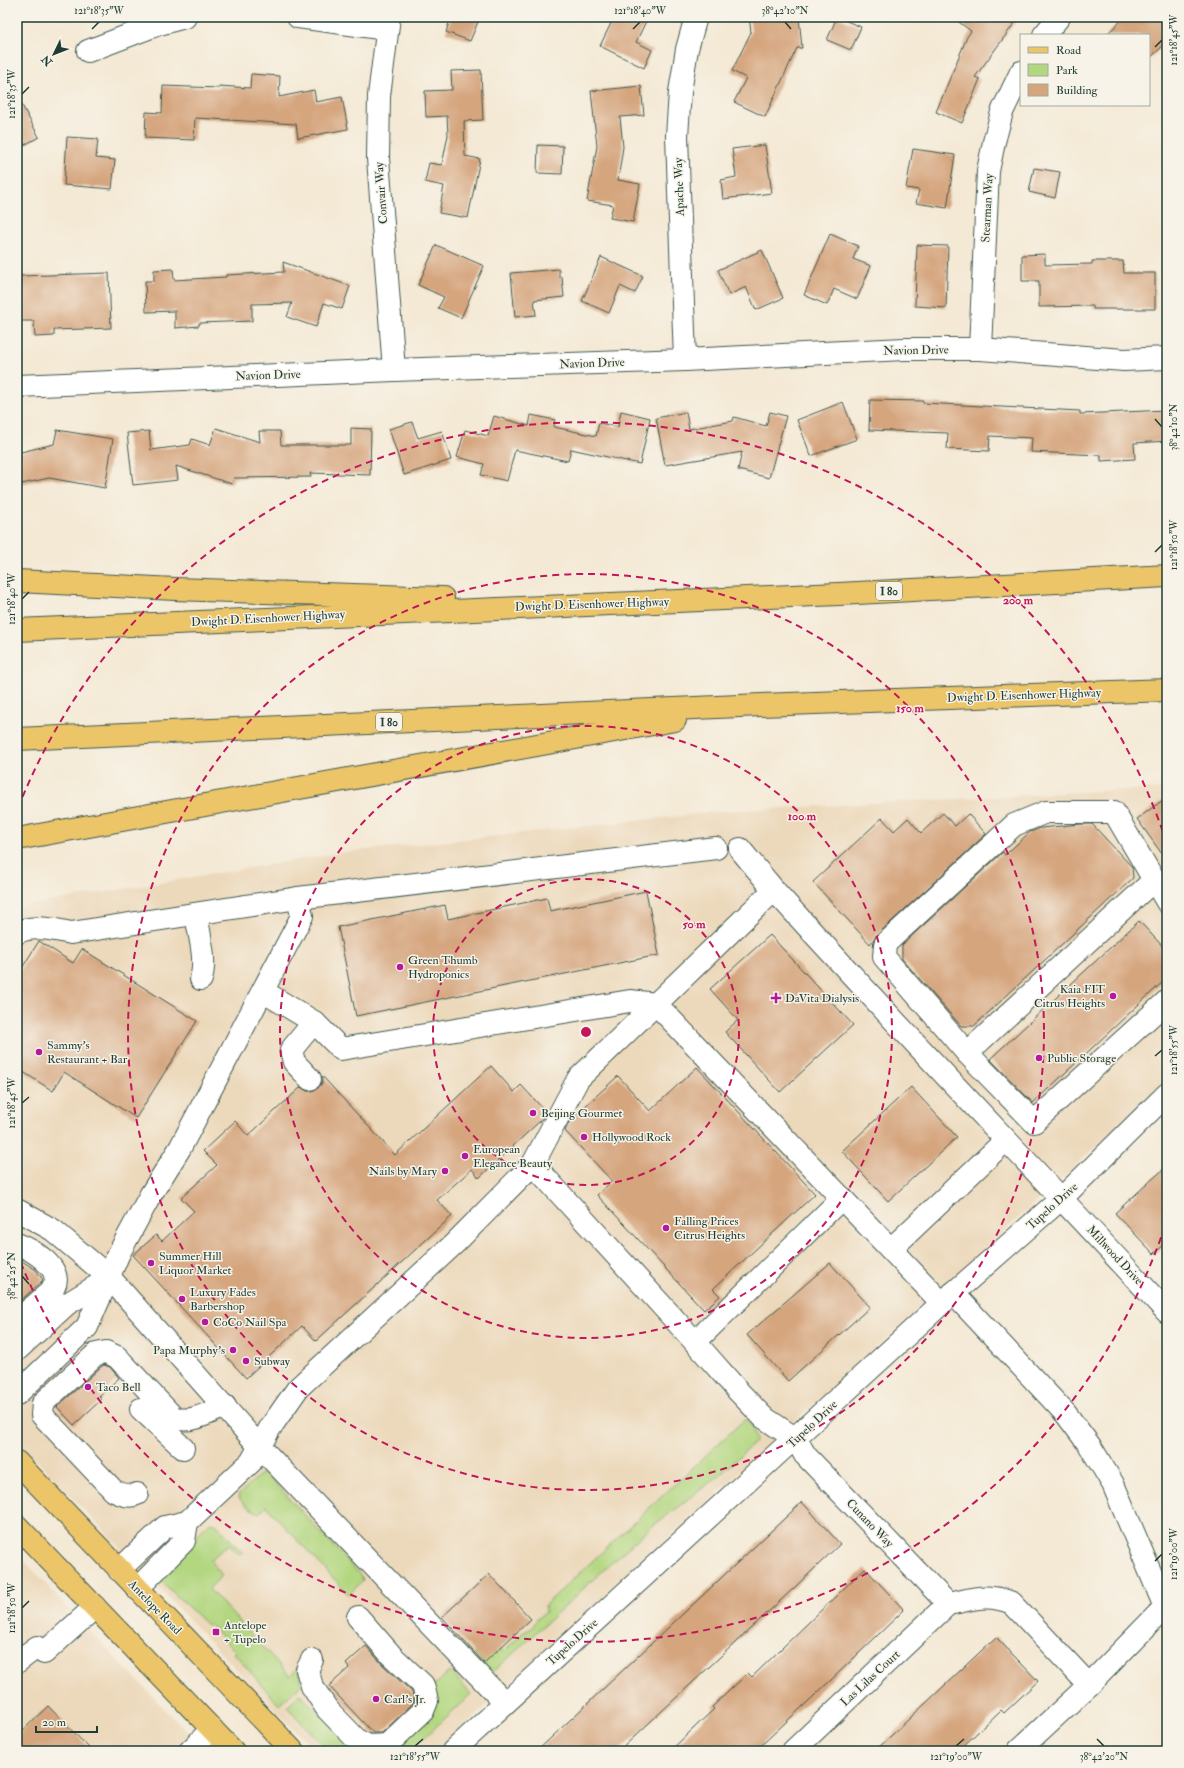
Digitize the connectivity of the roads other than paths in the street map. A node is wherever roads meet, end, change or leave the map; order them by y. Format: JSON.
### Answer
{"nodes":[{"id":1,"x":185,"y":17,"type":"edge"},
{"id":2,"x":298,"y":17,"type":"edge"},
{"id":3,"x":696,"y":17,"type":"edge"},
{"id":4,"x":1059,"y":17,"type":"edge"},
{"id":5,"x":388,"y":23,"type":"edge"},
{"id":6,"x":1045,"y":34,"type":"edge"},
{"id":7,"x":88,"y":51,"type":"dead end"},
{"id":8,"x":1020,"y":74,"type":"edge"},
{"id":9,"x":980,"y":349,"type":"junction"},
{"id":10,"x":1167,"y":358,"type":"edge"},
{"id":11,"x":685,"y":360,"type":"junction"},
{"id":12,"x":394,"y":370,"type":"junction"},
{"id":13,"x":17,"y":386,"type":"edge"},
{"id":14,"x":1167,"y":576,"type":"edge"},
{"id":15,"x":17,"y":581,"type":"edge"},
{"id":16,"x":612,"y":603,"type":"junction"},
{"id":17,"x":17,"y":630,"type":"edge"},
{"id":18,"x":1167,"y":690,"type":"edge"},
{"id":19,"x":761,"y":705,"type":"junction"},
{"id":20,"x":17,"y":739,"type":"edge"},
{"id":21,"x":17,"y":839,"type":"edge"},
{"id":22,"x":716,"y":848,"type":"dead end"},
{"id":23,"x":740,"y":849,"type":"dead end"},
{"id":24,"x":1154,"y":880,"type":"junction"},
{"id":25,"x":774,"y":890,"type":"junction"},
{"id":26,"x":298,"y":898,"type":"junction"},
{"id":27,"x":1167,"y":902,"type":"edge"},
{"id":28,"x":196,"y":914,"type":"junction"},
{"id":29,"x":17,"y":932,"type":"edge"},
{"id":30,"x":201,"y":979,"type":"dead end"},
{"id":31,"x":264,"y":992,"type":"junction"},
{"id":32,"x":1167,"y":1001,"type":"edge"},
{"id":33,"x":656,"y":1004,"type":"junction"},
{"id":34,"x":314,"y":1022,"type":"junction"},
{"id":35,"x":967,"y":1053,"type":"junction"},
{"id":36,"x":310,"y":1079,"type":"dead end"},
{"id":37,"x":1167,"y":1094,"type":"edge"},
{"id":38,"x":1034,"y":1122,"type":"junction"},
{"id":39,"x":1008,"y":1142,"type":"junction"},
{"id":40,"x":533,"y":1164,"type":"junction"},
{"id":41,"x":842,"y":1198,"type":"junction"},
{"id":42,"x":1062,"y":1198,"type":"junction"},
{"id":43,"x":17,"y":1210,"type":"edge"},
{"id":44,"x":17,"y":1244,"type":"edge"},
{"id":45,"x":891,"y":1249,"type":"junction"},
{"id":46,"x":110,"y":1278,"type":"junction"},
{"id":47,"x":948,"y":1298,"type":"junction"},
{"id":48,"x":1167,"y":1312,"type":"edge"},
{"id":49,"x":17,"y":1321,"type":"edge"},
{"id":50,"x":695,"y":1342,"type":"junction"},
{"id":51,"x":17,"y":1350,"type":"edge"},
{"id":52,"x":17,"y":1394,"type":"edge"},
{"id":53,"x":225,"y":1406,"type":"junction"},
{"id":54,"x":141,"y":1408,"type":"dead end"},
{"id":55,"x":796,"y":1438,"type":"junction"},
{"id":56,"x":260,"y":1446,"type":"junction"},
{"id":57,"x":182,"y":1448,"type":"dead end"},
{"id":58,"x":17,"y":1462,"type":"edge"},
{"id":59,"x":137,"y":1494,"type":"dead end"},
{"id":60,"x":187,"y":1522,"type":"junction"},
{"id":61,"x":17,"y":1526,"type":"edge"},
{"id":62,"x":119,"y":1570,"type":"junction"},
{"id":63,"x":137,"y":1589,"type":"junction"},
{"id":64,"x":948,"y":1604,"type":"junction"},
{"id":65,"x":1166,"y":1606,"type":"edge"},
{"id":66,"x":95,"y":1607,"type":"junction"},
{"id":67,"x":358,"y":1617,"type":"dead end"},
{"id":68,"x":312,"y":1660,"type":"dead end"},
{"id":69,"x":17,"y":1662,"type":"edge"},
{"id":70,"x":1089,"y":1685,"type":"junction"},
{"id":71,"x":504,"y":1703,"type":"junction"},
{"id":72,"x":212,"y":1729,"type":"junction"},
{"id":73,"x":190,"y":1751,"type":"edge"},
{"id":74,"x":233,"y":1751,"type":"edge"},
{"id":75,"x":293,"y":1751,"type":"edge"},
{"id":76,"x":453,"y":1751,"type":"edge"},
{"id":77,"x":793,"y":1751,"type":"edge"},
{"id":78,"x":1020,"y":1751,"type":"edge"}],
"edges":[{"from":1,"to":7,"type":"street"},
{"from":2,"to":5,"type":"street"},
{"from":3,"to":11,"type":"street","name":"Apache Way"},
{"from":4,"to":6,"type":"street"},
{"from":5,"to":12,"type":"street","name":"Convair Way"},
{"from":8,"to":9,"type":"street","name":"Stearman Way"},
{"from":9,"to":10,"type":"street","name":"Navion Drive"},
{"from":9,"to":11,"type":"street","name":"Navion Drive"},
{"from":11,"to":12,"type":"street","name":"Navion Drive"},
{"from":12,"to":13,"type":"street","name":"Navion Drive"},
{"from":14,"to":16,"type":"main road","name":"Dwight D. Eisenhower Highway","number":"I 80"},
{"from":15,"to":16,"type":"main road"},
{"from":16,"to":17,"type":"main road","name":"Dwight D. Eisenhower Highway","number":"I 80"},
{"from":18,"to":19,"type":"main road","name":"Dwight D. Eisenhower Highway","number":"I 80"},
{"from":19,"to":20,"type":"main road","name":"Dwight D. Eisenhower Highway","number":"I 80"},
{"from":19,"to":21,"type":"main road"},
{"from":22,"to":26,"type":"street"},
{"from":23,"to":25,"type":"street","name":"Millwood Drive"},
{"from":24,"to":27,"type":"street"},
{"from":24,"to":35,"type":"street"},
{"from":24,"to":35,"type":"street"},
{"from":25,"to":33,"type":"street"},
{"from":25,"to":39,"type":"street","name":"Millwood Drive"},
{"from":26,"to":28,"type":"street"},
{"from":26,"to":31,"type":"street"},
{"from":28,"to":29,"type":"street"},
{"from":28,"to":30,"type":"street"},
{"from":31,"to":34,"type":"street"},
{"from":31,"to":46,"type":"street"},
{"from":32,"to":38,"type":"street"},
{"from":33,"to":34,"type":"street"},
{"from":33,"to":40,"type":"street"},
{"from":33,"to":41,"type":"street"},
{"from":34,"to":36,"type":"street"},
{"from":35,"to":38,"type":"street"},
{"from":37,"to":42,"type":"street","name":"Tupelo Drive"},
{"from":38,"to":39,"type":"street"},
{"from":39,"to":42,"type":"street","name":"Millwood Drive"},
{"from":39,"to":45,"type":"street"},
{"from":40,"to":50,"type":"street"},
{"from":40,"to":56,"type":"street"},
{"from":41,"to":45,"type":"street"},
{"from":41,"to":50,"type":"street"},
{"from":42,"to":47,"type":"street","name":"Tupelo Drive"},
{"from":42,"to":48,"type":"street","name":"Millwood Drive"},
{"from":43,"to":46,"type":"street"},
{"from":44,"to":49,"type":"street"},
{"from":45,"to":47,"type":"street"},
{"from":46,"to":51,"type":"street"},
{"from":46,"to":52,"type":"street"},
{"from":46,"to":53,"type":"street"},
{"from":47,"to":55,"type":"street","name":"Tupelo Drive"},
{"from":47,"to":65,"type":"street"},
{"from":50,"to":55,"type":"street"},
{"from":53,"to":56,"type":"street"},
{"from":53,"to":59,"type":"street"},
{"from":54,"to":57,"type":"street"},
{"from":55,"to":64,"type":"street","name":"Cunano Way"},
{"from":55,"to":71,"type":"street","name":"Tupelo Drive"},
{"from":56,"to":60,"type":"street"},
{"from":56,"to":71,"type":"street"},
{"from":58,"to":62,"type":"main road","name":"Antelope Road"},
{"from":60,"to":62,"type":"street"},
{"from":60,"to":63,"type":"street"},
{"from":61,"to":66,"type":"main road"},
{"from":62,"to":63,"type":"main road","name":"Antelope Road"},
{"from":63,"to":75,"type":"main road","name":"Antelope Road"},
{"from":64,"to":70,"type":"street"},
{"from":64,"to":77,"type":"street","name":"Las Lilas Court"},
{"from":65,"to":70,"type":"street"},
{"from":66,"to":69,"type":"street"},
{"from":66,"to":72,"type":"main road"},
{"from":67,"to":68,"type":"street"},
{"from":70,"to":78,"type":"street"},
{"from":71,"to":76,"type":"street","name":"Tupelo Drive"},
{"from":72,"to":73,"type":"street"},
{"from":72,"to":74,"type":"main road"}]}
